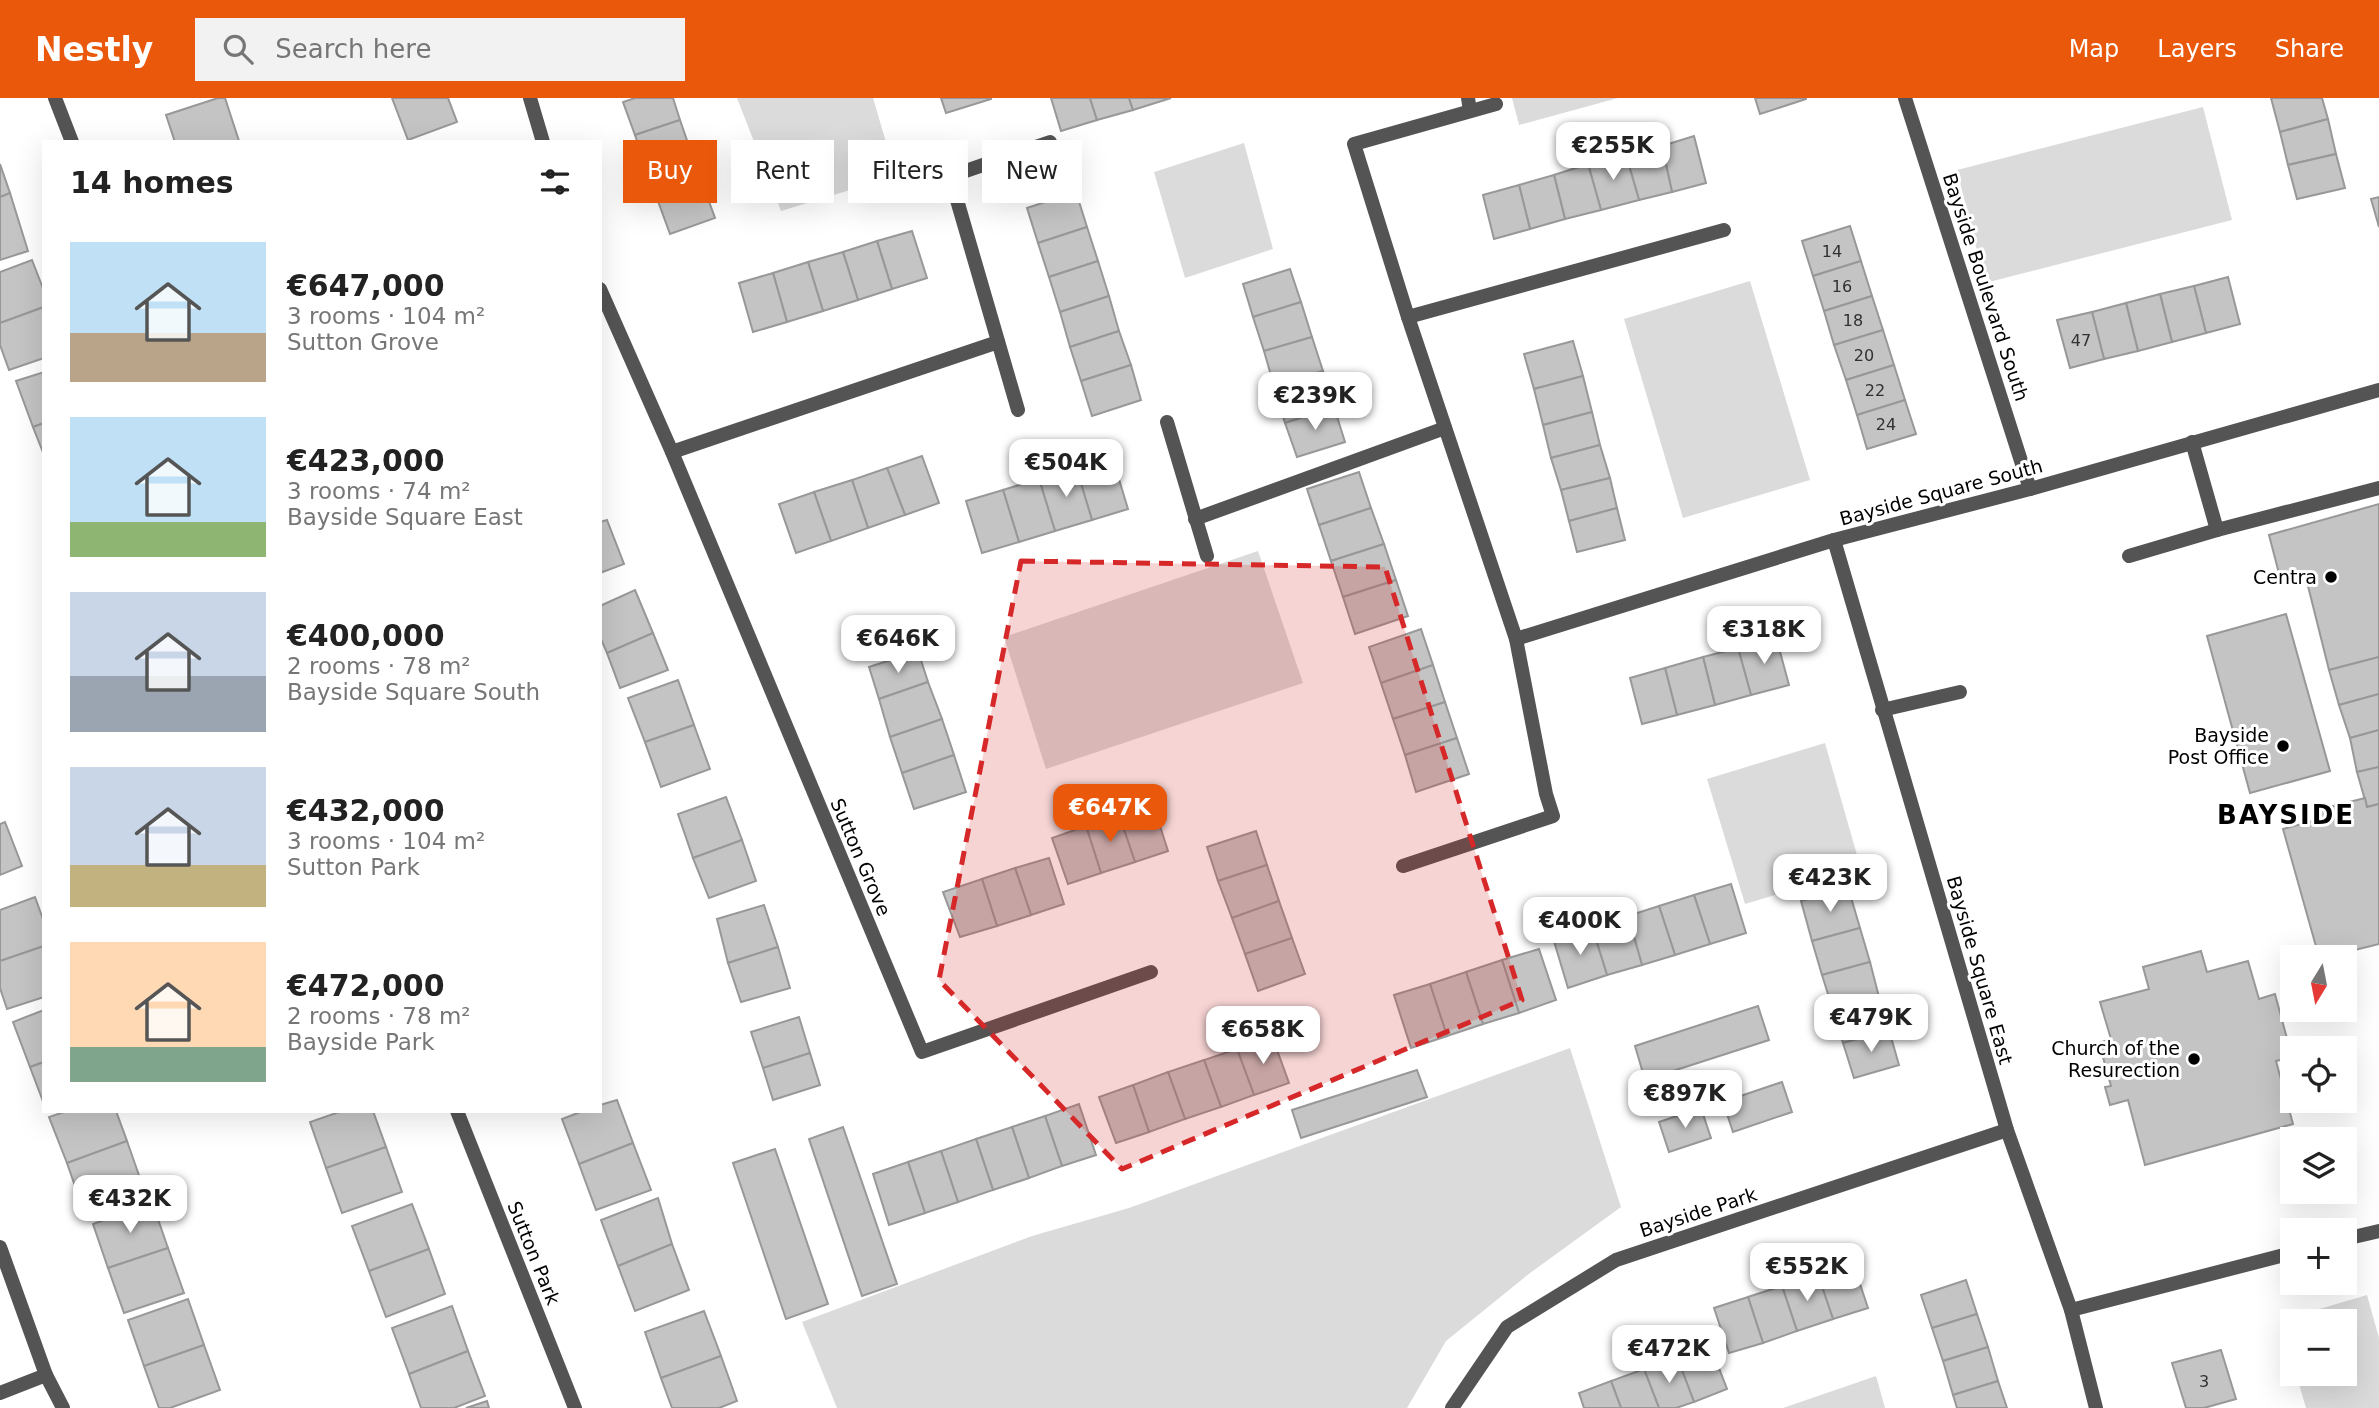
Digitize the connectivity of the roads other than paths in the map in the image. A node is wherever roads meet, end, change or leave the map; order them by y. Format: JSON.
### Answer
{"nodes":[{"id":1,"x":55,"y":98,"type":"edge"},
{"id":2,"x":530,"y":98,"type":"edge"},
{"id":3,"x":1905,"y":98,"type":"edge"},
{"id":4,"x":1469,"y":104,"type":"edge"},
{"id":5,"x":1496,"y":104,"type":"dead end"},
{"id":6,"x":71,"y":140,"type":"edge"},
{"id":7,"x":542,"y":140,"type":"edge"},
{"id":8,"x":958,"y":203,"type":"edge"},
{"id":9,"x":1724,"y":230,"type":"dead end"},
{"id":10,"x":602,"y":294,"type":"edge"},
{"id":11,"x":1408,"y":317,"type":"junction"},
{"id":12,"x":998,"y":342,"type":"junction"},
{"id":13,"x":2379,"y":390,"type":"edge"},
{"id":14,"x":1018,"y":410,"type":"dead end"},
{"id":15,"x":1167,"y":422,"type":"dead end"},
{"id":16,"x":1445,"y":428,"type":"junction"},
{"id":17,"x":2192,"y":442,"type":"junction"},
{"id":18,"x":672,"y":452,"type":"junction"},
{"id":19,"x":2379,"y":488,"type":"edge"},
{"id":20,"x":2031,"y":489,"type":"junction"},
{"id":21,"x":1195,"y":519,"type":"junction"},
{"id":22,"x":2217,"y":530,"type":"junction"},
{"id":23,"x":1834,"y":540,"type":"junction"},
{"id":24,"x":1207,"y":556,"type":"dead end"},
{"id":25,"x":2129,"y":556,"type":"dead end"},
{"id":26,"x":1516,"y":639,"type":"junction"},
{"id":27,"x":1960,"y":691,"type":"dead end"},
{"id":28,"x":1882,"y":710,"type":"junction"},
{"id":29,"x":1404,"y":866,"type":"dead end"},
{"id":30,"x":1151,"y":972,"type":"dead end"},
{"id":31,"x":458,"y":1113,"type":"edge"},
{"id":32,"x":2007,"y":1130,"type":"junction"},
{"id":33,"x":2379,"y":1231,"type":"edge"},
{"id":34,"x":2357,"y":1237,"type":"edge"},
{"id":35,"x":0,"y":1247,"type":"edge"},
{"id":36,"x":2280,"y":1256,"type":"edge"},
{"id":37,"x":2071,"y":1310,"type":"junction"},
{"id":38,"x":46,"y":1375,"type":"junction"},
{"id":39,"x":0,"y":1393,"type":"edge"},
{"id":40,"x":63,"y":1408,"type":"edge"},
{"id":41,"x":575,"y":1408,"type":"edge"},
{"id":42,"x":1452,"y":1408,"type":"edge"},
{"id":43,"x":2096,"y":1408,"type":"edge"}],
"edges":[{"from":1,"to":6,"type":"street"},
{"from":2,"to":7,"type":"street"},
{"from":3,"to":20,"type":"street","name":"Bayside Boulevard South"},
{"from":4,"to":5,"type":"street"},
{"from":4,"to":11,"type":"street"},
{"from":8,"to":12,"type":"street"},
{"from":9,"to":11,"type":"street"},
{"from":10,"to":18,"type":"street","name":"Sutton Grove"},
{"from":11,"to":16,"type":"street"},
{"from":12,"to":14,"type":"street"},
{"from":12,"to":18,"type":"street"},
{"from":13,"to":17,"type":"street","name":"Bayside Square South"},
{"from":15,"to":21,"type":"street"},
{"from":16,"to":21,"type":"street"},
{"from":16,"to":26,"type":"street"},
{"from":17,"to":20,"type":"street","name":"Bayside Square South"},
{"from":17,"to":22,"type":"street"},
{"from":18,"to":30,"type":"street","name":"Sutton Grove"},
{"from":19,"to":22,"type":"street"},
{"from":20,"to":23,"type":"street","name":"Bayside Square South"},
{"from":21,"to":24,"type":"street"},
{"from":22,"to":25,"type":"street"},
{"from":23,"to":26,"type":"street","name":"Bayside Square South"},
{"from":23,"to":28,"type":"street","name":"Bayside Square East"},
{"from":26,"to":29,"type":"street"},
{"from":27,"to":28,"type":"street"},
{"from":28,"to":32,"type":"street","name":"Bayside Square East"},
{"from":31,"to":41,"type":"street","name":"Sutton Park"},
{"from":32,"to":37,"type":"street","name":"Bayside Square East"},
{"from":32,"to":42,"type":"street","name":"Bayside Park"},
{"from":33,"to":34,"type":"street"},
{"from":35,"to":38,"type":"street"},
{"from":36,"to":37,"type":"street"},
{"from":37,"to":43,"type":"street","name":"Bayside Square East"},
{"from":38,"to":39,"type":"street"},
{"from":38,"to":40,"type":"street"}]}
